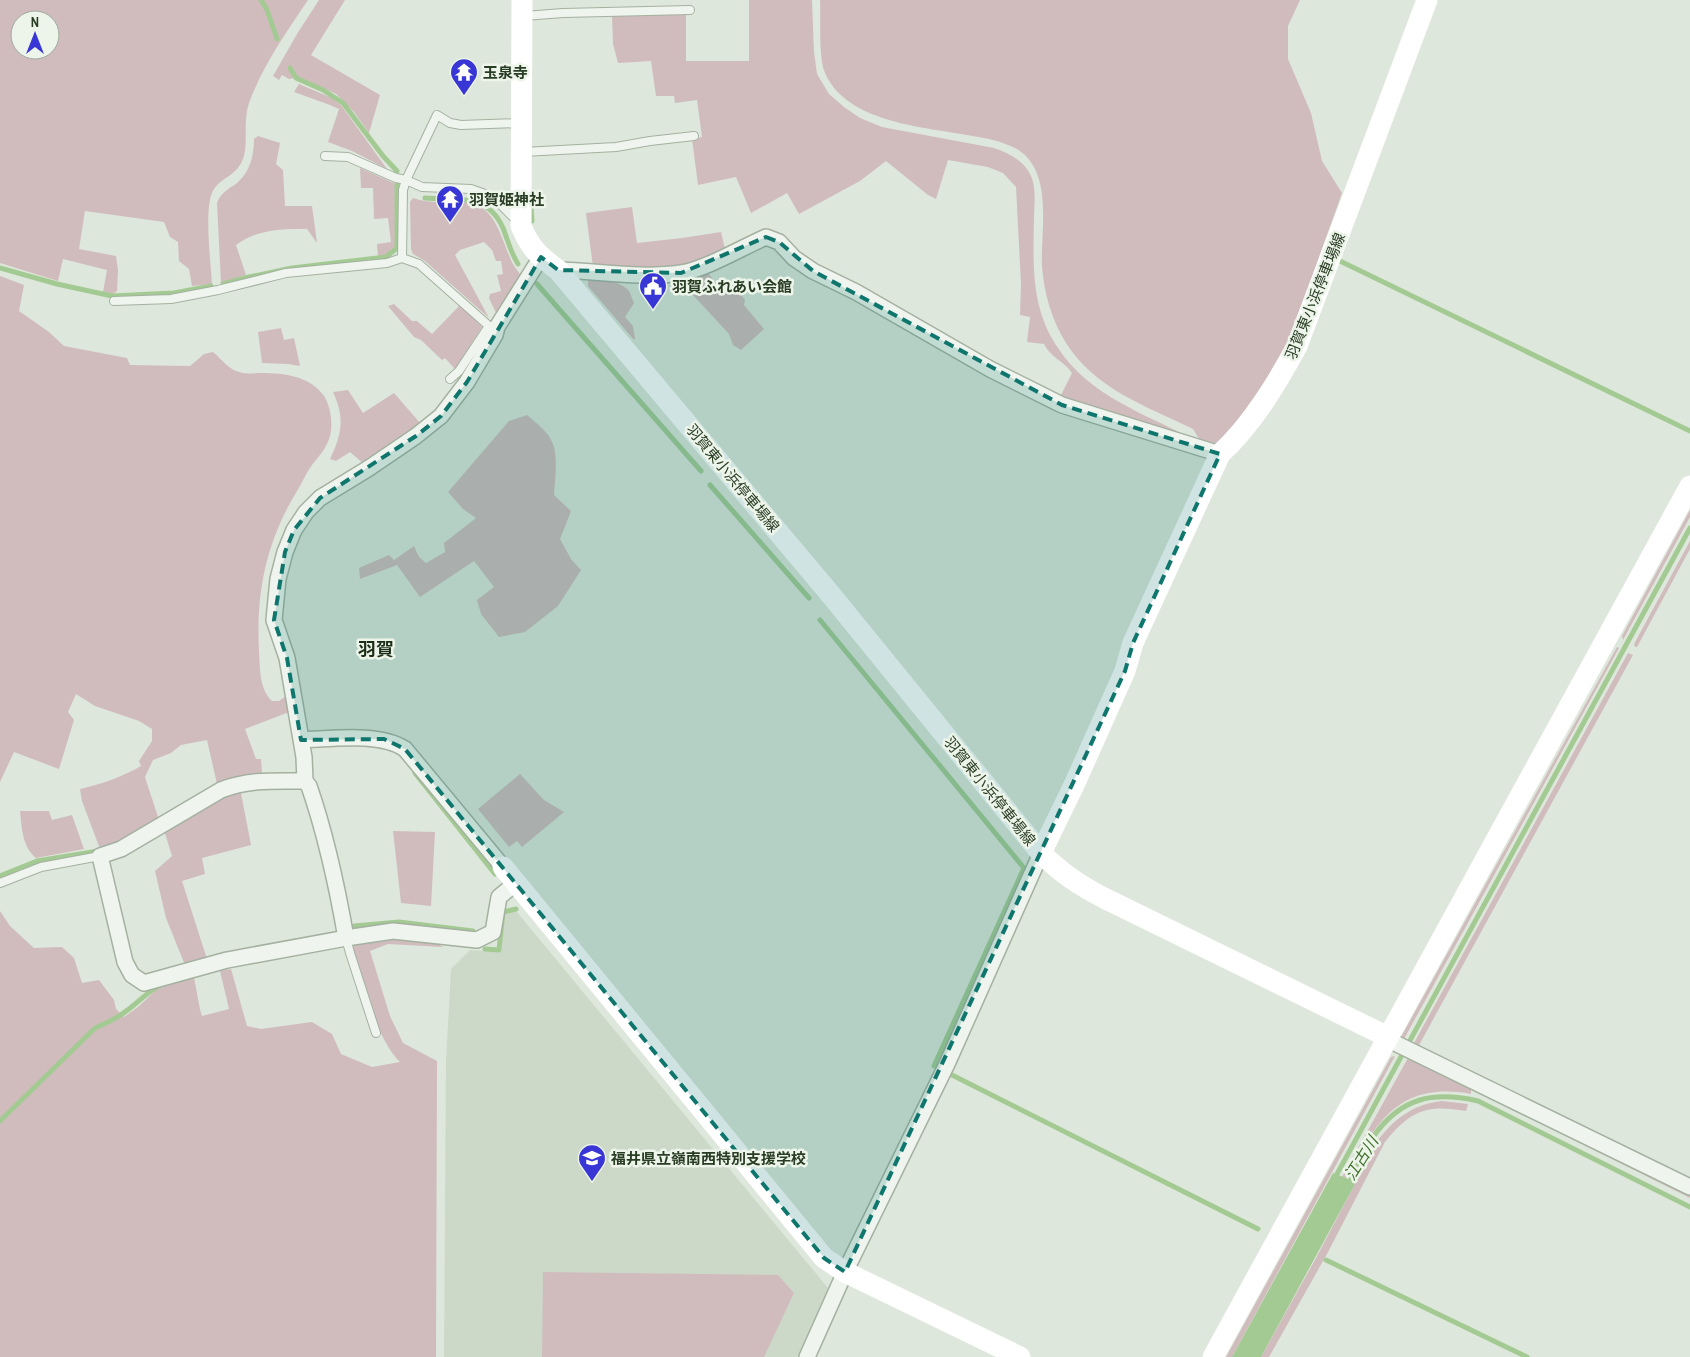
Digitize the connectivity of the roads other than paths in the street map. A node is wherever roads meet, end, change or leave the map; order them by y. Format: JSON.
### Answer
{"nodes":[{"id":1,"x":1427,"y":0,"type":"edge"},
{"id":2,"x":522,"y":8,"type":"edge"},
{"id":3,"x":690,"y":10,"type":"dead end"},
{"id":4,"x":521,"y":122,"type":"junction"},
{"id":5,"x":694,"y":136,"type":"dead end"},
{"id":6,"x":522,"y":153,"type":"junction"},
{"id":7,"x":325,"y":156,"type":"dead end"},
{"id":8,"x":406,"y":180,"type":"junction"},
{"id":9,"x":522,"y":226,"type":"junction"},
{"id":10,"x":541,"y":257,"type":"junction"},
{"id":11,"x":402,"y":258,"type":"junction"},
{"id":12,"x":558,"y":270,"type":"junction"},
{"id":13,"x":114,"y":301,"type":"dead end"},
{"id":14,"x":493,"y":326,"type":"junction"},
{"id":15,"x":450,"y":379,"type":"dead end"},
{"id":16,"x":1220,"y":454,"type":"junction"},
{"id":17,"x":1690,"y":486,"type":"edge"},
{"id":18,"x":301,"y":740,"type":"junction"},
{"id":19,"x":305,"y":781,"type":"junction"},
{"id":20,"x":1041,"y":853,"type":"junction"},
{"id":21,"x":100,"y":856,"type":"junction"},
{"id":22,"x":510,"y":875,"type":"junction"},
{"id":23,"x":0,"y":883,"type":"edge"},
{"id":24,"x":346,"y":938,"type":"junction"},
{"id":25,"x":376,"y":1033,"type":"dead end"},
{"id":26,"x":1393,"y":1041,"type":"junction"},
{"id":27,"x":1690,"y":1187,"type":"edge"},
{"id":28,"x":845,"y":1272,"type":"junction"},
{"id":29,"x":807,"y":1357,"type":"edge"},
{"id":30,"x":1020,"y":1357,"type":"edge"},
{"id":31,"x":1213,"y":1357,"type":"edge"}],
"edges":[{"from":1,"to":16,"type":"street","name":"羽賀東小浜停車場線"},
{"from":2,"to":3,"type":"lane"},
{"from":2,"to":4,"type":"street","name":"羽賀東小浜停車場線"},
{"from":4,"to":6,"type":"street","name":"羽賀東小浜停車場線"},
{"from":4,"to":8,"type":"lane"},
{"from":5,"to":6,"type":"lane"},
{"from":6,"to":9,"type":"street","name":"羽賀東小浜停車場線"},
{"from":7,"to":8,"type":"lane"},
{"from":8,"to":9,"type":"lane"},
{"from":8,"to":11,"type":"lane"},
{"from":9,"to":10,"type":"street","name":"羽賀東小浜停車場線"},
{"from":10,"to":12,"type":"street","name":"羽賀東小浜停車場線"},
{"from":10,"to":14,"type":"street"},
{"from":11,"to":13,"type":"lane"},
{"from":11,"to":14,"type":"lane"},
{"from":12,"to":16,"type":"street"},
{"from":12,"to":20,"type":"street","name":"羽賀東小浜停車場線"},
{"from":14,"to":15,"type":"lane"},
{"from":14,"to":18,"type":"street"},
{"from":16,"to":20,"type":"street","name":"羽賀東小浜停車場線"},
{"from":17,"to":26,"type":"street"},
{"from":18,"to":19,"type":"street"},
{"from":18,"to":22,"type":"street"},
{"from":19,"to":21,"type":"street"},
{"from":19,"to":24,"type":"street"},
{"from":20,"to":26,"type":"street"},
{"from":20,"to":28,"type":"street"},
{"from":21,"to":23,"type":"lane"},
{"from":21,"to":24,"type":"street"},
{"from":22,"to":24,"type":"street"},
{"from":22,"to":28,"type":"street"},
{"from":24,"to":25,"type":"lane"},
{"from":26,"to":27,"type":"street"},
{"from":26,"to":31,"type":"street"},
{"from":28,"to":29,"type":"street"},
{"from":28,"to":30,"type":"street"}]}
